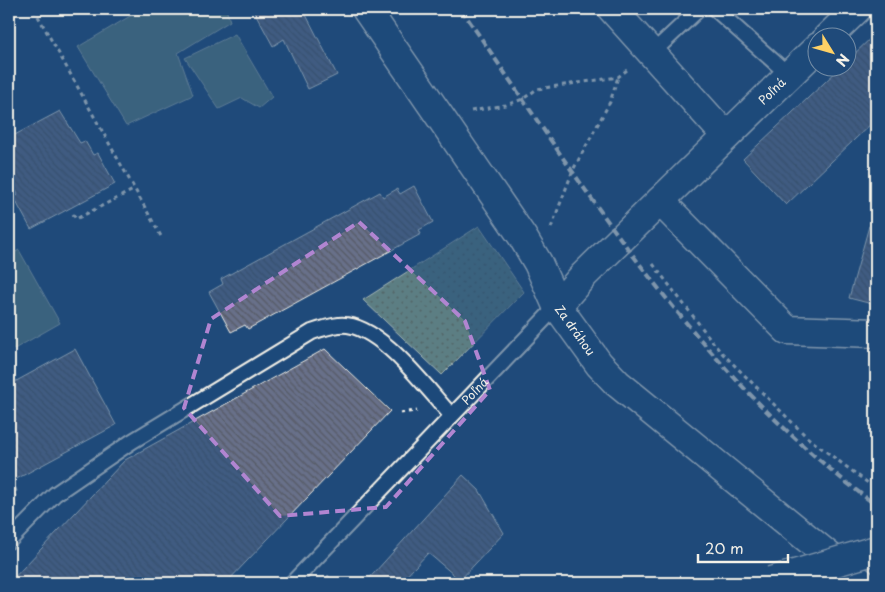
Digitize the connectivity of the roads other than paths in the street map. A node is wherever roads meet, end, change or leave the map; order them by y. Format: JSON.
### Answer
{"nodes":[{"id":1,"x":366,"y":9,"type":"edge"},
{"id":2,"x":612,"y":9,"type":"edge"},
{"id":3,"x":699,"y":9,"type":"edge"},
{"id":4,"x":715,"y":9,"type":"edge"},
{"id":5,"x":857,"y":9,"type":"edge"},
{"id":6,"x":837,"y":28,"type":"edge"},
{"id":7,"x":651,"y":54,"type":"junction"},
{"id":8,"x":808,"y":57,"type":"edge"},
{"id":9,"x":789,"y":75,"type":"junction"},
{"id":10,"x":726,"y":136,"type":"junction"},
{"id":11,"x":660,"y":201,"type":"junction"},
{"id":12,"x":557,"y":306,"type":"junction"},
{"id":13,"x":876,"y":333,"type":"edge"},
{"id":14,"x":451,"y":415,"type":"junction"},
{"id":15,"x":9,"y":541,"type":"edge"},
{"id":16,"x":876,"y":550,"type":"edge"},
{"id":17,"x":771,"y":581,"type":"dead end"},
{"id":18,"x":292,"y":583,"type":"edge"},
{"id":19,"x":862,"y":583,"type":"edge"}],
"edges":[{"from":1,"to":12,"type":"street","name":"Za dráhou"},
{"from":2,"to":7,"type":"street"},
{"from":3,"to":7,"type":"lane"},
{"from":4,"to":9,"type":"lane"},
{"from":5,"to":6,"type":"street"},
{"from":7,"to":10,"type":"street"},
{"from":8,"to":9,"type":"street","name":"Poľná"},
{"from":9,"to":10,"type":"street","name":"Poľná"},
{"from":10,"to":11,"type":"street","name":"Poľná"},
{"from":11,"to":12,"type":"street","name":"Poľná"},
{"from":11,"to":13,"type":"street"},
{"from":12,"to":14,"type":"lane","name":"Poľná"},
{"from":12,"to":19,"type":"street","name":"Za dráhou"},
{"from":14,"to":15,"type":"lane"},
{"from":14,"to":18,"type":"lane","name":"Poľná"},
{"from":16,"to":17,"type":"street","bridge":true}]}
